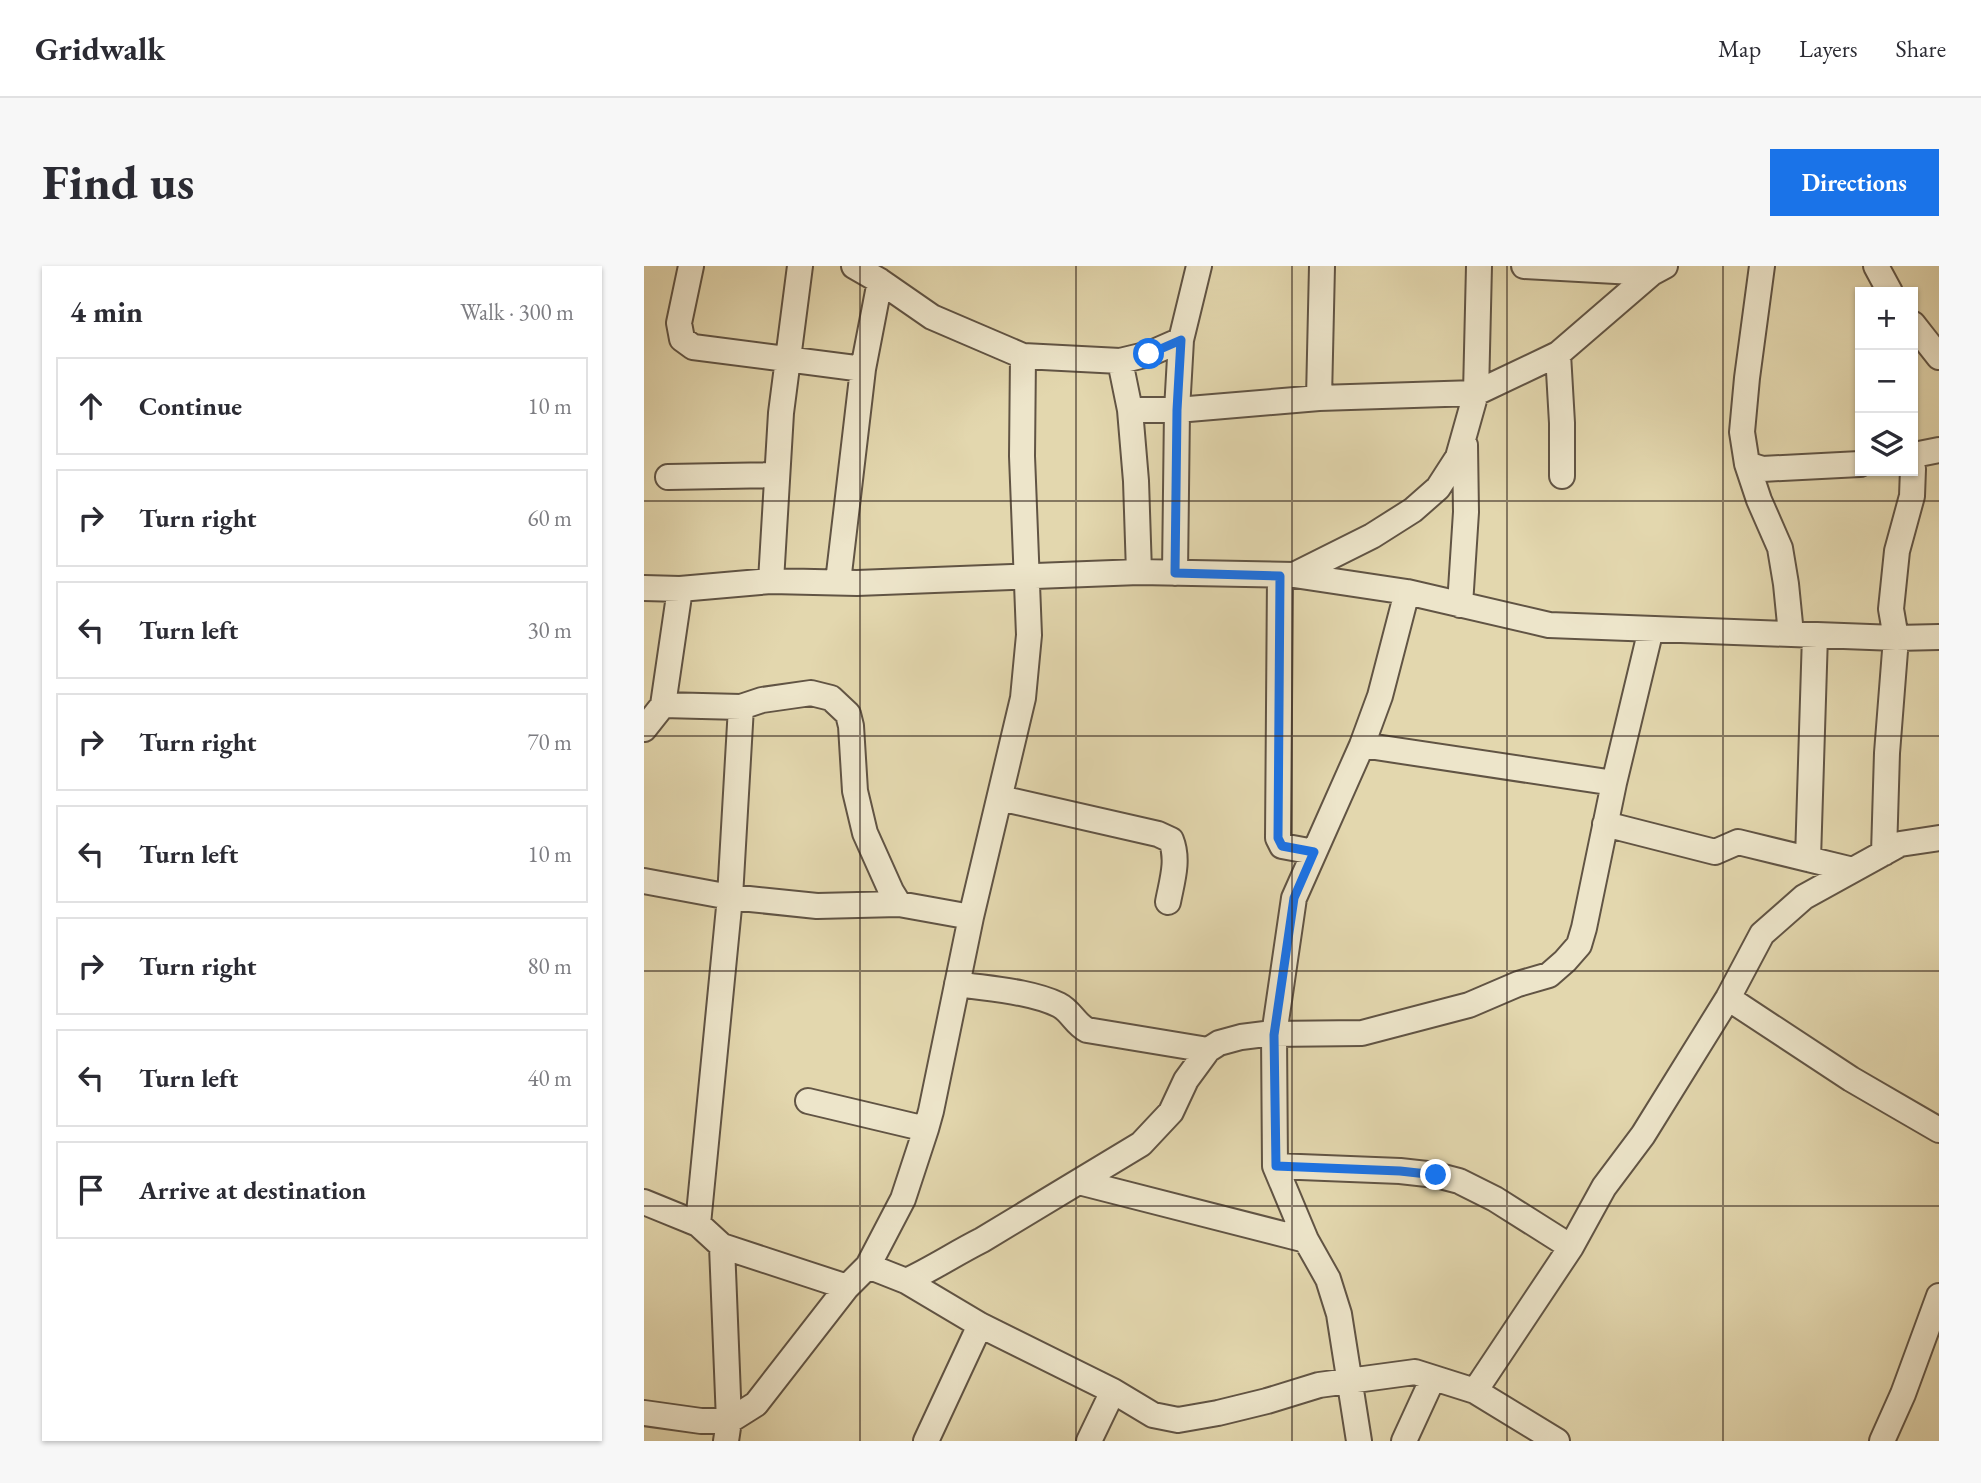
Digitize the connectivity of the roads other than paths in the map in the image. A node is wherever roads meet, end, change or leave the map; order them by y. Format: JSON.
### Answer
{"nodes":[{"id":1,"x":691,"y":266,"type":"edge"},
{"id":2,"x":800,"y":266,"type":"edge"},
{"id":3,"x":854,"y":266,"type":"edge"},
{"id":4,"x":1199,"y":266,"type":"edge"},
{"id":5,"x":1322,"y":266,"type":"edge"},
{"id":6,"x":1479,"y":266,"type":"edge"},
{"id":7,"x":1524,"y":266,"type":"edge"},
{"id":8,"x":1762,"y":266,"type":"edge"},
{"id":9,"x":1876,"y":266,"type":"edge"},
{"id":10,"x":1552,"y":267,"type":"edge"},
{"id":11,"x":1658,"y":269,"type":"edge"},
{"id":12,"x":880,"y":281,"type":"junction"},
{"id":13,"x":1887,"y":287,"type":"edge"},
{"id":14,"x":1918,"y":330,"type":"edge"},
{"id":15,"x":1181,"y":340,"type":"junction"},
{"id":16,"x":1558,"y":355,"type":"junction"},
{"id":17,"x":1023,"y":356,"type":"junction"},
{"id":18,"x":1939,"y":357,"type":"edge"},
{"id":19,"x":789,"y":360,"type":"junction"},
{"id":20,"x":1120,"y":361,"type":"junction"},
{"id":21,"x":863,"y":369,"type":"junction"},
{"id":22,"x":1476,"y":393,"type":"junction"},
{"id":23,"x":1319,"y":398,"type":"junction"},
{"id":24,"x":1130,"y":410,"type":"junction"},
{"id":25,"x":1177,"y":410,"type":"junction"},
{"id":26,"x":1465,"y":432,"type":"junction"},
{"id":27,"x":1939,"y":450,"type":"edge"},
{"id":28,"x":1918,"y":455,"type":"edge"},
{"id":29,"x":1747,"y":464,"type":"junction"},
{"id":30,"x":1855,"y":464,"type":"edge"},
{"id":31,"x":777,"y":475,"type":"junction"},
{"id":32,"x":1562,"y":476,"type":"dead end"},
{"id":33,"x":1913,"y":476,"type":"edge"},
{"id":34,"x":668,"y":477,"type":"dead end"},
{"id":35,"x":1139,"y":572,"type":"junction"},
{"id":36,"x":1175,"y":573,"type":"junction"},
{"id":37,"x":1287,"y":575,"type":"junction"},
{"id":38,"x":1028,"y":578,"type":"junction"},
{"id":39,"x":771,"y":581,"type":"junction"},
{"id":40,"x":838,"y":582,"type":"junction"},
{"id":41,"x":644,"y":588,"type":"edge"},
{"id":42,"x":680,"y":589,"type":"junction"},
{"id":43,"x":1407,"y":592,"type":"junction"},
{"id":44,"x":1460,"y":605,"type":"junction"},
{"id":45,"x":1651,"y":629,"type":"junction"},
{"id":46,"x":1803,"y":635,"type":"junction"},
{"id":47,"x":1939,"y":637,"type":"edge"},
{"id":48,"x":1896,"y":638,"type":"junction"},
{"id":49,"x":663,"y":705,"type":"junction"},
{"id":50,"x":741,"y":707,"type":"junction"},
{"id":51,"x":644,"y":729,"type":"edge"},
{"id":52,"x":1362,"y":745,"type":"junction"},
{"id":53,"x":1614,"y":783,"type":"junction"},
{"id":54,"x":999,"y":798,"type":"junction"},
{"id":55,"x":1605,"y":824,"type":"junction"},
{"id":56,"x":1939,"y":838,"type":"edge"},
{"id":57,"x":1314,"y":852,"type":"junction"},
{"id":58,"x":1884,"y":853,"type":"junction"},
{"id":59,"x":1808,"y":859,"type":"junction"},
{"id":60,"x":1853,"y":870,"type":"junction"},
{"id":61,"x":644,"y":881,"type":"edge"},
{"id":62,"x":730,"y":897,"type":"junction"},
{"id":63,"x":1168,"y":902,"type":"dead end"},
{"id":64,"x":899,"y":904,"type":"junction"},
{"id":65,"x":971,"y":917,"type":"junction"},
{"id":66,"x":957,"y":984,"type":"junction"},
{"id":67,"x":1728,"y":998,"type":"junction"},
{"id":68,"x":1274,"y":1035,"type":"junction"},
{"id":69,"x":1208,"y":1050,"type":"junction"},
{"id":70,"x":808,"y":1101,"type":"dead end"},
{"id":71,"x":926,"y":1129,"type":"junction"},
{"id":72,"x":1939,"y":1130,"type":"edge"},
{"id":73,"x":1276,"y":1166,"type":"junction"},
{"id":74,"x":1079,"y":1182,"type":"junction"},
{"id":75,"x":644,"y":1202,"type":"edge"},
{"id":76,"x":698,"y":1224,"type":"junction"},
{"id":77,"x":1306,"y":1240,"type":"junction"},
{"id":78,"x":722,"y":1246,"type":"junction"},
{"id":79,"x":1571,"y":1247,"type":"junction"},
{"id":80,"x":868,"y":1266,"type":"junction"},
{"id":81,"x":906,"y":1281,"type":"junction"},
{"id":82,"x":847,"y":1287,"type":"junction"},
{"id":83,"x":1939,"y":1296,"type":"edge"},
{"id":84,"x":980,"y":1325,"type":"junction"},
{"id":85,"x":1433,"y":1378,"type":"junction"},
{"id":86,"x":1350,"y":1380,"type":"junction"},
{"id":87,"x":1113,"y":1391,"type":"junction"},
{"id":88,"x":1475,"y":1391,"type":"junction"},
{"id":89,"x":644,"y":1413,"type":"edge"},
{"id":90,"x":727,"y":1431,"type":"edge"},
{"id":91,"x":926,"y":1441,"type":"edge"},
{"id":92,"x":1089,"y":1441,"type":"edge"},
{"id":93,"x":1359,"y":1441,"type":"edge"},
{"id":94,"x":1404,"y":1441,"type":"edge"},
{"id":95,"x":1557,"y":1441,"type":"edge"},
{"id":96,"x":1882,"y":1441,"type":"edge"}],
"edges":[{"from":1,"to":19,"type":"street"},
{"from":2,"to":19,"type":"street"},
{"from":3,"to":12,"type":"street"},
{"from":4,"to":15,"type":"street"},
{"from":5,"to":23,"type":"street"},
{"from":6,"to":22,"type":"street"},
{"from":7,"to":10,"type":"street"},
{"from":8,"to":29,"type":"street"},
{"from":9,"to":13,"type":"street"},
{"from":10,"to":11,"type":"street"},
{"from":11,"to":16,"type":"street"},
{"from":12,"to":17,"type":"street"},
{"from":12,"to":21,"type":"street"},
{"from":14,"to":18,"type":"street"},
{"from":15,"to":20,"type":"street"},
{"from":15,"to":25,"type":"street"},
{"from":16,"to":22,"type":"street"},
{"from":16,"to":32,"type":"street"},
{"from":17,"to":20,"type":"street"},
{"from":17,"to":38,"type":"street"},
{"from":19,"to":21,"type":"street"},
{"from":19,"to":31,"type":"street"},
{"from":20,"to":24,"type":"street"},
{"from":21,"to":40,"type":"street"},
{"from":22,"to":23,"type":"street"},
{"from":22,"to":26,"type":"street"},
{"from":23,"to":25,"type":"street"},
{"from":24,"to":25,"type":"street"},
{"from":24,"to":35,"type":"street"},
{"from":25,"to":36,"type":"street"},
{"from":26,"to":37,"type":"street"},
{"from":26,"to":44,"type":"street"},
{"from":27,"to":28,"type":"street"},
{"from":29,"to":30,"type":"street"},
{"from":29,"to":46,"type":"street"},
{"from":31,"to":34,"type":"street"},
{"from":31,"to":39,"type":"street"},
{"from":33,"to":48,"type":"street"},
{"from":35,"to":36,"type":"street"},
{"from":35,"to":38,"type":"street"},
{"from":36,"to":37,"type":"street"},
{"from":37,"to":43,"type":"street"},
{"from":37,"to":57,"type":"street"},
{"from":38,"to":40,"type":"street"},
{"from":38,"to":54,"type":"street"},
{"from":39,"to":40,"type":"street"},
{"from":39,"to":42,"type":"street"},
{"from":41,"to":42,"type":"street"},
{"from":42,"to":49,"type":"street"},
{"from":43,"to":44,"type":"street"},
{"from":43,"to":52,"type":"street"},
{"from":44,"to":45,"type":"street"},
{"from":45,"to":46,"type":"street"},
{"from":45,"to":53,"type":"street"},
{"from":46,"to":48,"type":"street"},
{"from":46,"to":59,"type":"street"},
{"from":47,"to":48,"type":"street"},
{"from":48,"to":58,"type":"street"},
{"from":49,"to":50,"type":"street"},
{"from":49,"to":51,"type":"street"},
{"from":50,"to":62,"type":"street"},
{"from":50,"to":64,"type":"street"},
{"from":52,"to":53,"type":"street"},
{"from":52,"to":57,"type":"street"},
{"from":53,"to":55,"type":"street"},
{"from":54,"to":63,"type":"street"},
{"from":54,"to":65,"type":"street"},
{"from":55,"to":59,"type":"street"},
{"from":55,"to":68,"type":"street"},
{"from":56,"to":58,"type":"street"},
{"from":57,"to":68,"type":"street"},
{"from":58,"to":60,"type":"street"},
{"from":59,"to":60,"type":"street"},
{"from":60,"to":67,"type":"street"},
{"from":61,"to":62,"type":"street"},
{"from":62,"to":64,"type":"street"},
{"from":62,"to":76,"type":"street"},
{"from":64,"to":65,"type":"street"},
{"from":65,"to":66,"type":"street"},
{"from":66,"to":69,"type":"street"},
{"from":66,"to":71,"type":"street"},
{"from":67,"to":72,"type":"street"},
{"from":67,"to":79,"type":"street"},
{"from":68,"to":69,"type":"street"},
{"from":68,"to":73,"type":"street"},
{"from":69,"to":74,"type":"street"},
{"from":70,"to":71,"type":"street"},
{"from":71,"to":80,"type":"street"},
{"from":73,"to":77,"type":"street"},
{"from":73,"to":79,"type":"street"},
{"from":74,"to":77,"type":"street"},
{"from":74,"to":81,"type":"street"},
{"from":75,"to":76,"type":"street"},
{"from":76,"to":78,"type":"street"},
{"from":77,"to":86,"type":"street"},
{"from":78,"to":82,"type":"street"},
{"from":78,"to":90,"type":"street"},
{"from":79,"to":88,"type":"street"},
{"from":80,"to":81,"type":"street"},
{"from":80,"to":82,"type":"street"},
{"from":81,"to":84,"type":"street"},
{"from":82,"to":90,"type":"street"},
{"from":83,"to":96,"type":"street"},
{"from":84,"to":87,"type":"street"},
{"from":84,"to":91,"type":"street"},
{"from":85,"to":86,"type":"street"},
{"from":85,"to":88,"type":"street"},
{"from":85,"to":94,"type":"street"},
{"from":86,"to":87,"type":"street"},
{"from":86,"to":93,"type":"street"},
{"from":87,"to":92,"type":"street"},
{"from":88,"to":95,"type":"street"},
{"from":89,"to":90,"type":"street"}]}
